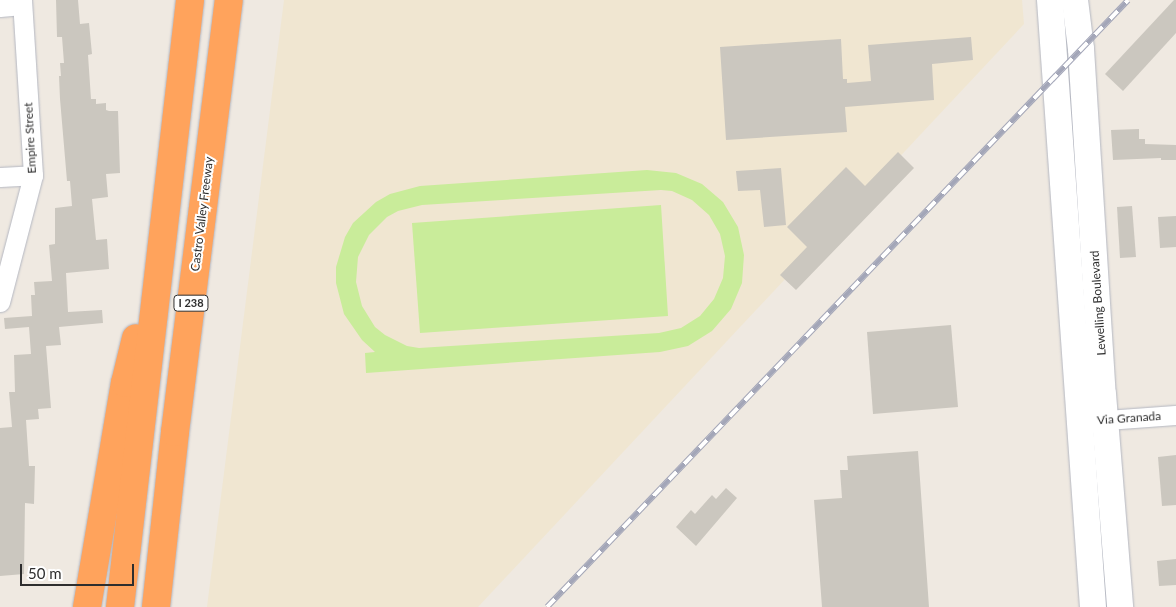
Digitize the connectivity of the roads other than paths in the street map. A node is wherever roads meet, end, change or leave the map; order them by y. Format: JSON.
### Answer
{"nodes":[{"id":1,"x":190,"y":0,"type":"edge"},
{"id":2,"x":229,"y":0,"type":"edge"},
{"id":3,"x":1050,"y":0,"type":"edge"},
{"id":4,"x":1075,"y":0,"type":"edge"},
{"id":5,"x":22,"y":3,"type":"edge"},
{"id":6,"x":0,"y":7,"type":"edge"},
{"id":7,"x":33,"y":175,"type":"junction"},
{"id":8,"x":0,"y":177,"type":"edge"},
{"id":9,"x":162,"y":254,"type":"junction"},
{"id":10,"x":0,"y":302,"type":"edge"},
{"id":11,"x":1176,"y":415,"type":"edge"},
{"id":12,"x":1093,"y":421,"type":"junction"},
{"id":13,"x":87,"y":607,"type":"edge"},
{"id":14,"x":120,"y":607,"type":"edge"},
{"id":15,"x":156,"y":607,"type":"edge"},
{"id":16,"x":1093,"y":607,"type":"edge"},
{"id":17,"x":1120,"y":607,"type":"edge"}],
"edges":[{"from":1,"to":9,"type":"highway","number":"I 238"},
{"from":2,"to":15,"type":"highway","name":"Castro Valley Freeway","number":"I 238"},
{"from":3,"to":12,"type":"main road","name":"Lewelling Boulevard"},
{"from":4,"to":12,"type":"main road","name":"Lewelling Boulevard"},
{"from":5,"to":6,"type":"street"},
{"from":5,"to":7,"type":"street","name":"Empire Street"},
{"from":7,"to":8,"type":"street"},
{"from":7,"to":10,"type":"street","name":"Empire Street"},
{"from":9,"to":13,"type":"highway"},
{"from":9,"to":14,"type":"highway","number":"I 238"},
{"from":11,"to":12,"type":"street","name":"Via Granada"},
{"from":12,"to":16,"type":"main road","name":"Lewelling Boulevard"},
{"from":12,"to":17,"type":"main road","name":"Lewelling Boulevard"}]}
